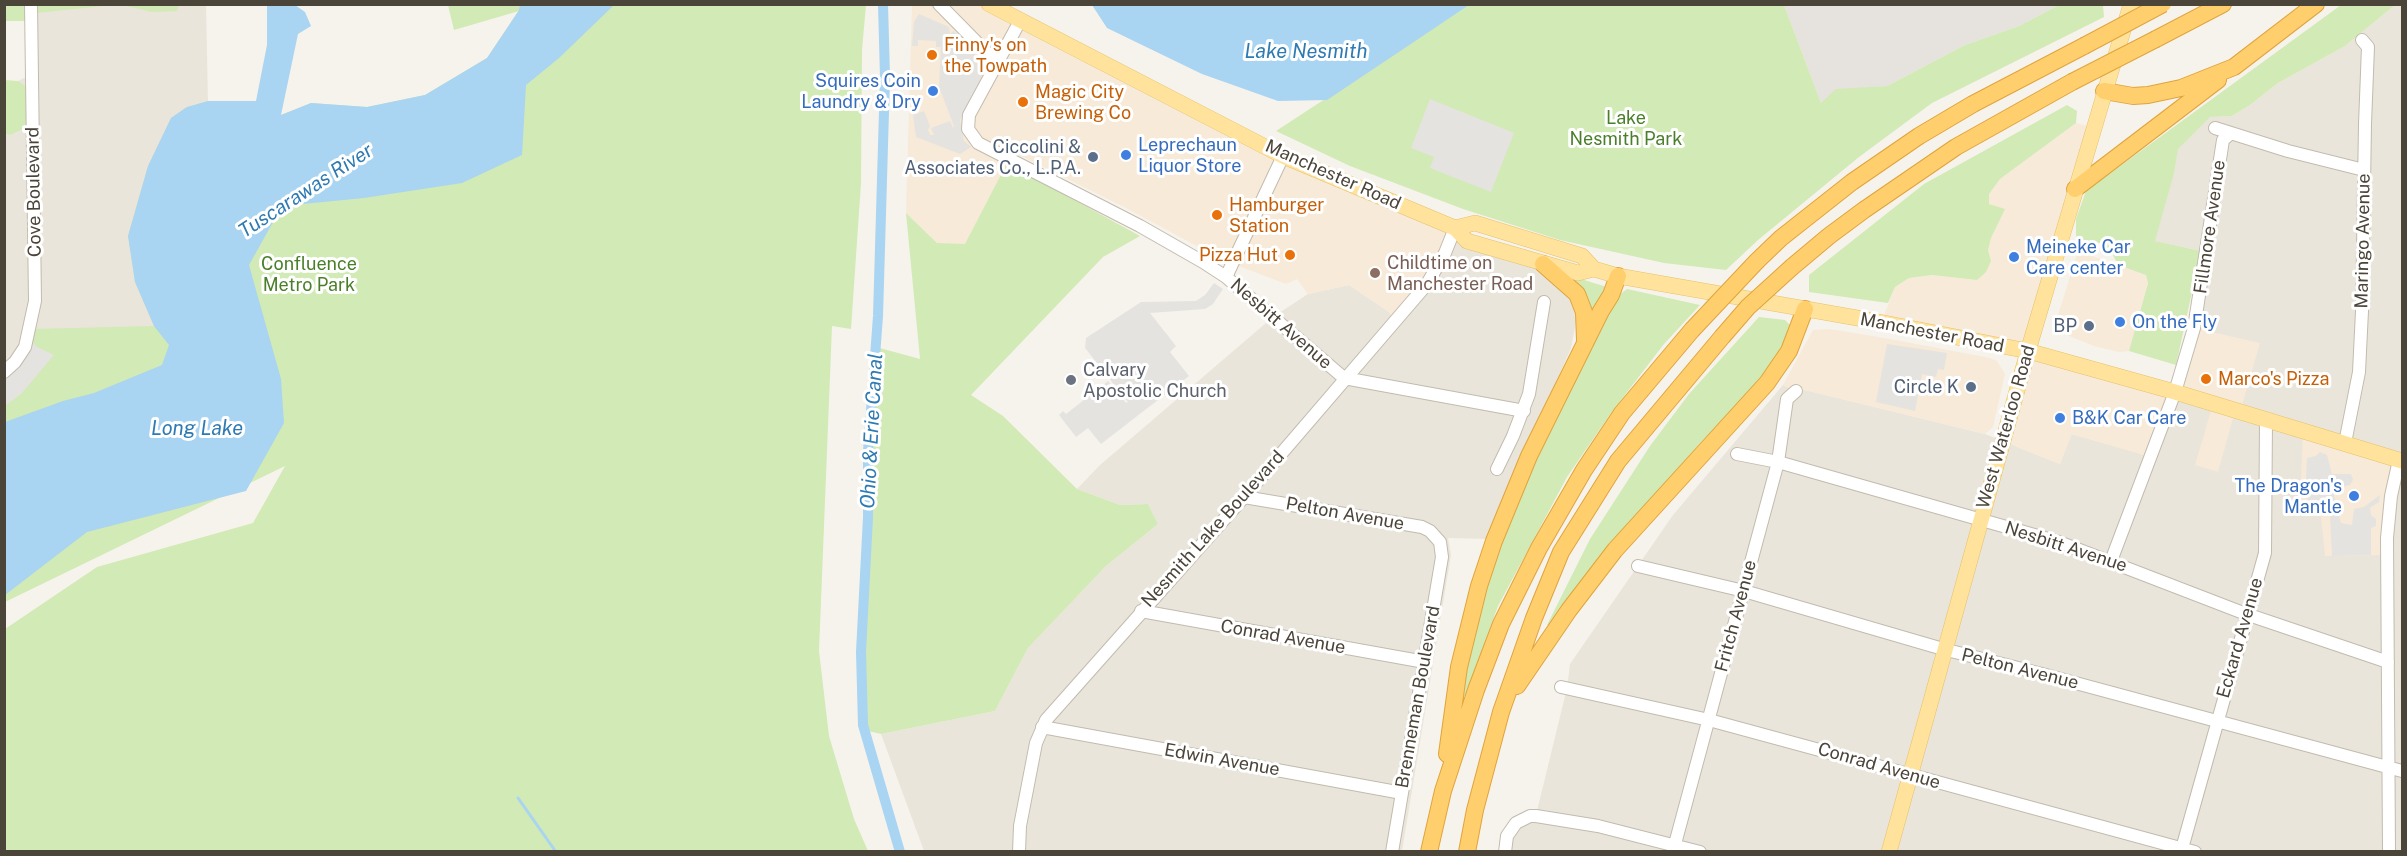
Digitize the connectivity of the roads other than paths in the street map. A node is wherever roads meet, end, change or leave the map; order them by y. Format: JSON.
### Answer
{"nodes":[{"id":1,"x":32,"y":4,"type":"edge"},
{"id":2,"x":939,"y":4,"type":"edge"},
{"id":3,"x":989,"y":4,"type":"edge"},
{"id":4,"x":2131,"y":4,"type":"edge"},
{"id":5,"x":2163,"y":4,"type":"edge"},
{"id":6,"x":2223,"y":4,"type":"edge"},
{"id":7,"x":2316,"y":4,"type":"edge"},
{"id":8,"x":1020,"y":21,"type":"junction"},
{"id":9,"x":2362,"y":40,"type":"dead end"},
{"id":10,"x":997,"y":63,"type":"junction"},
{"id":11,"x":2234,"y":67,"type":"junction"},
{"id":12,"x":2104,"y":91,"type":"junction"},
{"id":13,"x":2215,"y":128,"type":"dead end"},
{"id":14,"x":2230,"y":134,"type":"junction"},
{"id":15,"x":1283,"y":156,"type":"junction"},
{"id":16,"x":2364,"y":170,"type":"junction"},
{"id":17,"x":2075,"y":189,"type":"junction"},
{"id":18,"x":1455,"y":228,"type":"junction"},
{"id":19,"x":1543,"y":264,"type":"junction"},
{"id":20,"x":1594,"y":269,"type":"junction"},
{"id":21,"x":1618,"y":276,"type":"junction"},
{"id":22,"x":1226,"y":277,"type":"junction"},
{"id":23,"x":1544,"y":302,"type":"dead end"},
{"id":24,"x":1805,"y":309,"type":"junction"},
{"id":25,"x":1585,"y":343,"type":"junction"},
{"id":26,"x":2028,"y":351,"type":"junction"},
{"id":27,"x":4,"y":372,"type":"edge"},
{"id":28,"x":1344,"y":378,"type":"junction"},
{"id":29,"x":1796,"y":391,"type":"dead end"},
{"id":30,"x":2175,"y":392,"type":"junction"},
{"id":31,"x":1524,"y":411,"type":"junction"},
{"id":32,"x":2266,"y":420,"type":"junction"},
{"id":33,"x":2345,"y":443,"type":"junction"},
{"id":34,"x":1737,"y":454,"type":"dead end"},
{"id":35,"x":2401,"y":461,"type":"edge"},
{"id":36,"x":1778,"y":462,"type":"junction"},
{"id":37,"x":1497,"y":469,"type":"dead end"},
{"id":38,"x":1244,"y":497,"type":"junction"},
{"id":39,"x":1980,"y":519,"type":"junction"},
{"id":40,"x":1440,"y":542,"type":"joint"},
{"id":41,"x":2111,"y":561,"type":"junction"},
{"id":42,"x":1638,"y":566,"type":"dead end"},
{"id":43,"x":1744,"y":591,"type":"junction"},
{"id":44,"x":1141,"y":611,"type":"junction"},
{"id":45,"x":2246,"y":614,"type":"junction"},
{"id":46,"x":1943,"y":649,"type":"junction"},
{"id":47,"x":1425,"y":662,"type":"junction"},
{"id":48,"x":2388,"y":663,"type":"junction"},
{"id":49,"x":1561,"y":687,"type":"dead end"},
{"id":50,"x":1504,"y":704,"type":"junction"},
{"id":51,"x":1709,"y":720,"type":"junction"},
{"id":52,"x":2216,"y":721,"type":"junction"},
{"id":53,"x":1042,"y":727,"type":"junction"},
{"id":54,"x":2388,"y":766,"type":"junction"},
{"id":55,"x":2403,"y":771,"type":"edge"},
{"id":56,"x":1908,"y":776,"type":"junction"},
{"id":57,"x":1443,"y":791,"type":"junction"},
{"id":58,"x":1402,"y":793,"type":"junction"},
{"id":59,"x":1675,"y":844,"type":"junction"},
{"id":60,"x":2182,"y":850,"type":"edge"},
{"id":61,"x":1019,"y":852,"type":"edge"},
{"id":62,"x":1392,"y":852,"type":"edge"},
{"id":63,"x":1430,"y":852,"type":"edge"},
{"id":64,"x":1467,"y":852,"type":"edge"},
{"id":65,"x":1505,"y":852,"type":"edge"},
{"id":66,"x":1700,"y":852,"type":"edge"},
{"id":67,"x":1889,"y":852,"type":"edge"},
{"id":68,"x":2195,"y":852,"type":"edge"},
{"id":69,"x":2389,"y":852,"type":"edge"}],
"edges":[{"from":1,"to":27,"type":"street","name":"Cove Boulevard"},
{"from":2,"to":10,"type":"street"},
{"from":3,"to":8,"type":"main road","name":"Manchester Road"},
{"from":4,"to":12,"type":"main road","name":"West Waterloo Road"},
{"from":5,"to":57,"type":"highway","bridge":true},
{"from":6,"to":50,"type":"highway","bridge":true},
{"from":7,"to":11,"type":"highway"},
{"from":8,"to":10,"type":"street","name":"Nesbitt Avenue"},
{"from":8,"to":15,"type":"main road","name":"Manchester Road"},
{"from":9,"to":16,"type":"street","name":"Maringo Avenue"},
{"from":10,"to":22,"type":"street","name":"Nesbitt Avenue"},
{"from":11,"to":12,"type":"highway"},
{"from":11,"to":17,"type":"highway"},
{"from":12,"to":17,"type":"main road","name":"West Waterloo Road"},
{"from":13,"to":14,"type":"street"},
{"from":14,"to":16,"type":"street"},
{"from":14,"to":30,"type":"street","name":"Fillmore Avenue"},
{"from":15,"to":18,"type":"main road","name":"Manchester Road"},
{"from":15,"to":22,"type":"street"},
{"from":16,"to":33,"type":"street","name":"Maringo Avenue"},
{"from":17,"to":26,"type":"main road","name":"West Waterloo Road"},
{"from":18,"to":19,"type":"main road","name":"Manchester Road"},
{"from":18,"to":20,"type":"main road","name":"Manchester Road"},
{"from":18,"to":28,"type":"street","name":"Nesmith Lake Boulevard"},
{"from":19,"to":20,"type":"main road","name":"Manchester Road"},
{"from":19,"to":25,"type":"highway"},
{"from":20,"to":21,"type":"main road","name":"Manchester Road"},
{"from":21,"to":24,"type":"main road","name":"Manchester Road"},
{"from":21,"to":25,"type":"highway"},
{"from":22,"to":28,"type":"street","name":"Nesbitt Avenue"},
{"from":23,"to":31,"type":"street"},
{"from":24,"to":26,"type":"main road","name":"Manchester Road"},
{"from":24,"to":50,"type":"highway"},
{"from":25,"to":57,"type":"highway"},
{"from":26,"to":30,"type":"main road","name":"Manchester Road"},
{"from":26,"to":39,"type":"main road","name":"West Waterloo Road"},
{"from":28,"to":31,"type":"street","name":"Nesbitt Avenue"},
{"from":28,"to":38,"type":"street","name":"Nesmith Lake Boulevard"},
{"from":29,"to":36,"type":"street","name":"Fritch Avenue"},
{"from":30,"to":32,"type":"main road","name":"Manchester Road"},
{"from":30,"to":41,"type":"street","name":"Fillmore Avenue"},
{"from":31,"to":37,"type":"street"},
{"from":32,"to":33,"type":"main road","name":"Manchester Road"},
{"from":32,"to":45,"type":"street","name":"Eckard Avenue"},
{"from":33,"to":35,"type":"main road","name":"Manchester Road"},
{"from":34,"to":36,"type":"street","name":"Nesbitt Avenue"},
{"from":35,"to":48,"type":"street"},
{"from":36,"to":39,"type":"street","name":"Nesbitt Avenue"},
{"from":36,"to":43,"type":"street","name":"Fritch Avenue"},
{"from":38,"to":40,"type":"street","name":"Pelton Avenue"},
{"from":38,"to":44,"type":"street","name":"Nesmith Lake Boulevard"},
{"from":39,"to":41,"type":"street","name":"Nesbitt Avenue"},
{"from":39,"to":46,"type":"main road","name":"West Waterloo Road"},
{"from":40,"to":47,"type":"street","name":"Brenneman Boulevard"},
{"from":41,"to":45,"type":"street","name":"Nesbitt Avenue"},
{"from":42,"to":43,"type":"street","name":"Pelton Avenue"},
{"from":43,"to":46,"type":"street","name":"Pelton Avenue"},
{"from":43,"to":51,"type":"street","name":"Fritch Avenue"},
{"from":44,"to":47,"type":"street","name":"Conrad Avenue"},
{"from":44,"to":53,"type":"street","name":"Nesmith Lake Boulevard"},
{"from":45,"to":48,"type":"street","name":"Nesbitt Avenue"},
{"from":45,"to":52,"type":"street","name":"Eckard Avenue"},
{"from":46,"to":52,"type":"street","name":"Pelton Avenue"},
{"from":46,"to":56,"type":"main road","name":"West Waterloo Road"},
{"from":47,"to":58,"type":"street","name":"Brenneman Boulevard"},
{"from":48,"to":54,"type":"street"},
{"from":49,"to":51,"type":"street","name":"Conrad Avenue"},
{"from":50,"to":64,"type":"highway"},
{"from":51,"to":56,"type":"street","name":"Conrad Avenue"},
{"from":51,"to":59,"type":"street","name":"Fritch Avenue"},
{"from":52,"to":54,"type":"street","name":"Pelton Avenue"},
{"from":52,"to":60,"type":"street","name":"Eckard Avenue"},
{"from":53,"to":58,"type":"street","name":"Edwin Avenue"},
{"from":53,"to":61,"type":"street","name":"Nesmith Lake Boulevard"},
{"from":54,"to":55,"type":"street","name":"Pelton Avenue"},
{"from":54,"to":69,"type":"street"},
{"from":56,"to":60,"type":"street","name":"Conrad Avenue"},
{"from":56,"to":67,"type":"main road","name":"West Waterloo Road"},
{"from":57,"to":63,"type":"highway"},
{"from":58,"to":62,"type":"street","name":"Brenneman Boulevard"},
{"from":59,"to":65,"type":"street"},
{"from":59,"to":66,"type":"street"},
{"from":60,"to":68,"type":"street","name":"Conrad Avenue"}]}
